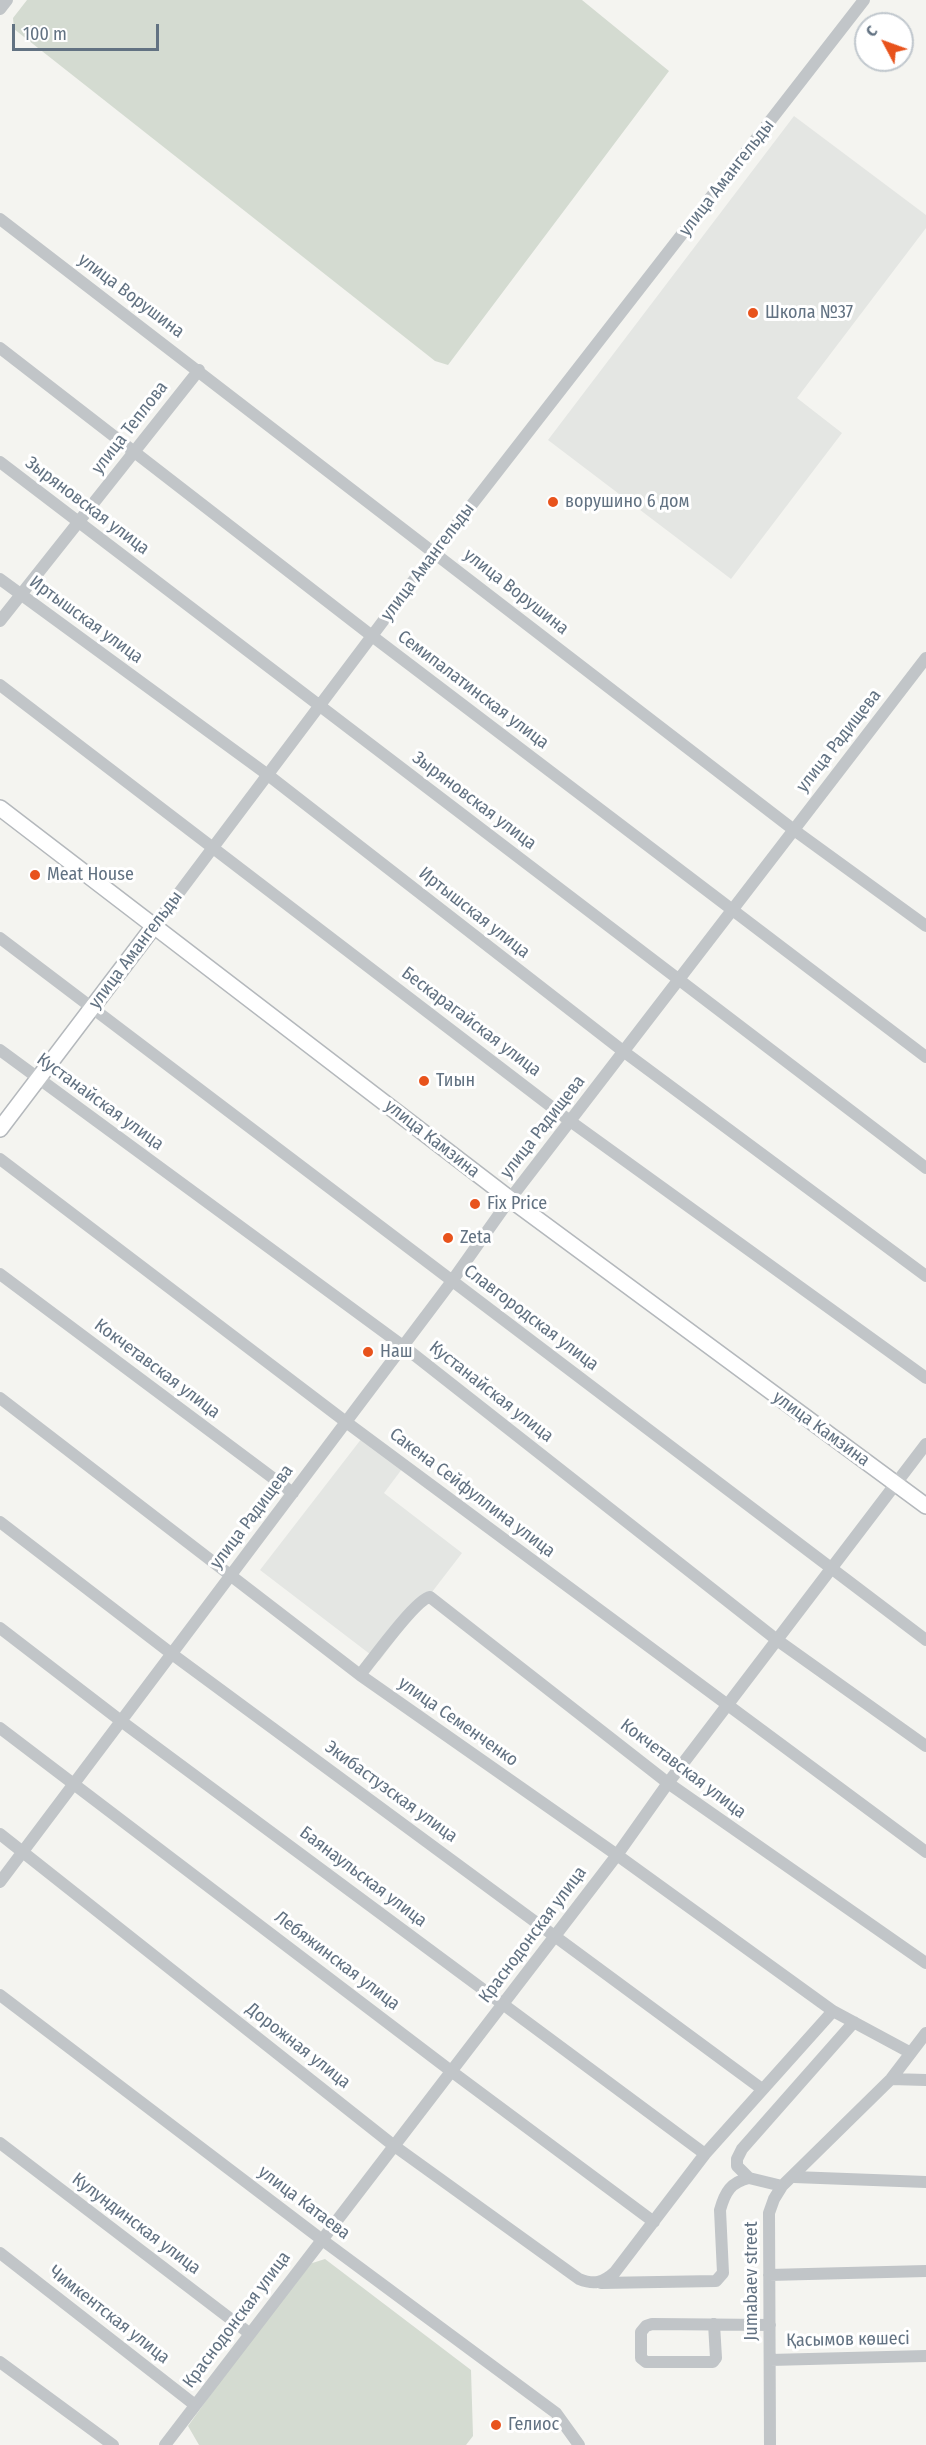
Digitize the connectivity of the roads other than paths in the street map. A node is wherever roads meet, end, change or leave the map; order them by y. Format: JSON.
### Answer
{"nodes":[{"id":1,"x":7,"y":0,"type":"edge"},
{"id":2,"x":864,"y":0,"type":"edge"},
{"id":3,"x":0,"y":9,"type":"edge"},
{"id":4,"x":0,"y":219,"type":"edge"},
{"id":5,"x":0,"y":348,"type":"edge"},
{"id":6,"x":199,"y":370,"type":"junction"},
{"id":7,"x":135,"y":452,"type":"junction"},
{"id":8,"x":0,"y":462,"type":"edge"},
{"id":9,"x":79,"y":523,"type":"junction"},
{"id":10,"x":435,"y":552,"type":"junction"},
{"id":11,"x":0,"y":579,"type":"edge"},
{"id":12,"x":20,"y":595,"type":"junction"},
{"id":13,"x":0,"y":621,"type":"edge"},
{"id":14,"x":372,"y":636,"type":"junction"},
{"id":15,"x":926,"y":658,"type":"edge"},
{"id":16,"x":0,"y":685,"type":"edge"},
{"id":17,"x":319,"y":705,"type":"junction"},
{"id":18,"x":268,"y":776,"type":"junction"},
{"id":19,"x":0,"y":808,"type":"edge"},
{"id":20,"x":794,"y":830,"type":"junction"},
{"id":21,"x":214,"y":848,"type":"junction"},
{"id":22,"x":732,"y":910,"type":"junction"},
{"id":23,"x":154,"y":926,"type":"junction"},
{"id":24,"x":926,"y":926,"type":"edge"},
{"id":25,"x":0,"y":938,"type":"edge"},
{"id":26,"x":679,"y":980,"type":"junction"},
{"id":27,"x":93,"y":1008,"type":"junction"},
{"id":28,"x":0,"y":1050,"type":"edge"},
{"id":29,"x":623,"y":1051,"type":"junction"},
{"id":30,"x":926,"y":1057,"type":"edge"},
{"id":31,"x":37,"y":1078,"type":"junction"},
{"id":32,"x":570,"y":1120,"type":"junction"},
{"id":33,"x":0,"y":1129,"type":"edge"},
{"id":34,"x":0,"y":1159,"type":"edge"},
{"id":35,"x":926,"y":1168,"type":"edge"},
{"id":36,"x":510,"y":1199,"type":"junction"},
{"id":37,"x":0,"y":1274,"type":"edge"},
{"id":38,"x":926,"y":1276,"type":"edge"},
{"id":39,"x":452,"y":1281,"type":"junction"},
{"id":40,"x":403,"y":1346,"type":"junction"},
{"id":41,"x":926,"y":1378,"type":"edge"},
{"id":42,"x":0,"y":1398,"type":"edge"},
{"id":43,"x":346,"y":1422,"type":"junction"},
{"id":44,"x":926,"y":1444,"type":"edge"},
{"id":45,"x":896,"y":1484,"type":"junction"},
{"id":46,"x":293,"y":1493,"type":"junction"},
{"id":47,"x":926,"y":1506,"type":"edge"},
{"id":48,"x":0,"y":1522,"type":"edge"},
{"id":49,"x":831,"y":1569,"type":"junction"},
{"id":50,"x":231,"y":1575,"type":"junction"},
{"id":51,"x":0,"y":1628,"type":"edge"},
{"id":52,"x":777,"y":1640,"type":"junction"},
{"id":53,"x":926,"y":1640,"type":"edge"},
{"id":54,"x":172,"y":1654,"type":"junction"},
{"id":55,"x":360,"y":1675,"type":"junction"},
{"id":56,"x":728,"y":1704,"type":"junction"},
{"id":57,"x":121,"y":1721,"type":"junction"},
{"id":58,"x":0,"y":1728,"type":"edge"},
{"id":59,"x":926,"y":1746,"type":"edge"},
{"id":60,"x":75,"y":1783,"type":"junction"},
{"id":61,"x":668,"y":1783,"type":"junction"},
{"id":62,"x":0,"y":1834,"type":"edge"},
{"id":63,"x":23,"y":1851,"type":"junction"},
{"id":64,"x":926,"y":1852,"type":"edge"},
{"id":65,"x":617,"y":1855,"type":"junction"},
{"id":66,"x":0,"y":1882,"type":"edge"},
{"id":67,"x":554,"y":1935,"type":"junction"},
{"id":68,"x":926,"y":1963,"type":"edge"},
{"id":69,"x":0,"y":1995,"type":"edge"},
{"id":70,"x":503,"y":2004,"type":"junction"},
{"id":71,"x":833,"y":2011,"type":"junction"},
{"id":72,"x":854,"y":2022,"type":"junction"},
{"id":73,"x":926,"y":2033,"type":"edge"},
{"id":74,"x":911,"y":2053,"type":"junction"},
{"id":75,"x":451,"y":2071,"type":"junction"},
{"id":76,"x":891,"y":2079,"type":"junction"},
{"id":77,"x":926,"y":2080,"type":"edge"},
{"id":78,"x":762,"y":2089,"type":"junction"},
{"id":79,"x":0,"y":2143,"type":"edge"},
{"id":80,"x":393,"y":2145,"type":"junction"},
{"id":81,"x":705,"y":2154,"type":"junction"},
{"id":82,"x":794,"y":2177,"type":"junction"},
{"id":83,"x":749,"y":2178,"type":"junction"},
{"id":84,"x":926,"y":2182,"type":"edge"},
{"id":85,"x":782,"y":2186,"type":"junction"},
{"id":86,"x":654,"y":2222,"type":"junction"},
{"id":87,"x":321,"y":2239,"type":"junction"},
{"id":88,"x":0,"y":2253,"type":"edge"},
{"id":89,"x":926,"y":2271,"type":"edge"},
{"id":90,"x":769,"y":2275,"type":"junction"},
{"id":91,"x":597,"y":2283,"type":"junction"},
{"id":92,"x":714,"y":2324,"type":"junction"},
{"id":93,"x":770,"y":2325,"type":"junction"},
{"id":94,"x":249,"y":2334,"type":"junction"},
{"id":95,"x":926,"y":2356,"type":"edge"},
{"id":96,"x":770,"y":2360,"type":"junction"},
{"id":97,"x":0,"y":2362,"type":"edge"},
{"id":98,"x":195,"y":2405,"type":"junction"},
{"id":99,"x":113,"y":2445,"type":"edge"},
{"id":100,"x":165,"y":2445,"type":"edge"},
{"id":101,"x":579,"y":2445,"type":"edge"},
{"id":102,"x":770,"y":2445,"type":"edge"}],
"edges":[{"from":1,"to":3,"type":"street"},
{"from":2,"to":10,"type":"street","name":"улица Амангельды"},
{"from":4,"to":6,"type":"street","name":"улица Ворушина"},
{"from":5,"to":7,"type":"street","name":"Семипалатинская улица"},
{"from":6,"to":7,"type":"street","name":"улица Теплова"},
{"from":6,"to":10,"type":"street","name":"улица Ворушина"},
{"from":7,"to":9,"type":"street","name":"улица Теплова"},
{"from":7,"to":14,"type":"street","name":"Семипалатинская улица"},
{"from":8,"to":9,"type":"street","name":"Зыряновская улица"},
{"from":9,"to":12,"type":"street","name":"улица Теплова"},
{"from":9,"to":17,"type":"street","name":"Зыряновская улица"},
{"from":10,"to":14,"type":"street","name":"улица Амангельды"},
{"from":10,"to":20,"type":"street","name":"улица Ворушина"},
{"from":11,"to":12,"type":"street","name":"Иртышская улица"},
{"from":12,"to":13,"type":"street","name":"улица Теплова"},
{"from":12,"to":18,"type":"street","name":"Иртышская улица"},
{"from":14,"to":17,"type":"street","name":"улица Амангельды"},
{"from":14,"to":22,"type":"street","name":"Семипалатинская улица"},
{"from":15,"to":20,"type":"street","name":"улица Радищева"},
{"from":16,"to":21,"type":"street","name":"Бескарагайская улица"},
{"from":17,"to":18,"type":"street","name":"улица Амангельды"},
{"from":17,"to":26,"type":"street","name":"Зыряновская улица"},
{"from":18,"to":21,"type":"street","name":"улица Амангельды"},
{"from":18,"to":29,"type":"street","name":"Иртышская улица"},
{"from":19,"to":23,"type":"main road","name":"улица Камзина"},
{"from":20,"to":22,"type":"street","name":"улица Радищева"},
{"from":20,"to":24,"type":"street","name":"улица Ворушина"},
{"from":21,"to":23,"type":"street","name":"улица Амангельды"},
{"from":21,"to":32,"type":"street","name":"Бескарагайская улица"},
{"from":22,"to":26,"type":"street","name":"улица Радищева"},
{"from":22,"to":30,"type":"street","name":"Семипалатинская улица"},
{"from":23,"to":27,"type":"main road","name":"улица Амангельды"},
{"from":23,"to":36,"type":"main road","name":"улица Камзина"},
{"from":25,"to":27,"type":"street","name":"Славгородская улица"},
{"from":26,"to":29,"type":"street","name":"улица Радищева"},
{"from":26,"to":35,"type":"street","name":"Зыряновская улица"},
{"from":27,"to":31,"type":"main road","name":"улица Амангельды"},
{"from":27,"to":39,"type":"street","name":"Славгородская улица"},
{"from":28,"to":31,"type":"street","name":"Кустанайская улица"},
{"from":29,"to":32,"type":"street","name":"улица Радищева"},
{"from":29,"to":38,"type":"street","name":"Иртышская улица"},
{"from":31,"to":33,"type":"main road","name":"улица Амангельды"},
{"from":31,"to":40,"type":"street","name":"Кустанайская улица"},
{"from":32,"to":36,"type":"street","name":"улица Радищева"},
{"from":32,"to":41,"type":"street","name":"Бескарагайская улица"},
{"from":34,"to":43,"type":"street","name":"Сакена Сейфуллина улица"},
{"from":36,"to":39,"type":"street","name":"улица Радищева"},
{"from":36,"to":45,"type":"main road","name":"улица Камзина"},
{"from":37,"to":46,"type":"street","name":"Кокчетавская улица"},
{"from":39,"to":40,"type":"street","name":"улица Радищева"},
{"from":39,"to":49,"type":"street","name":"Славгородская улица"},
{"from":40,"to":43,"type":"street","name":"улица Радищева"},
{"from":40,"to":52,"type":"street","name":"Кустанайская улица"},
{"from":42,"to":50,"type":"street","name":"улица Семенченко"},
{"from":43,"to":46,"type":"street","name":"улица Радищева"},
{"from":43,"to":56,"type":"street","name":"Сакена Сейфуллина улица"},
{"from":44,"to":45,"type":"street","name":"Краснодонская улица"},
{"from":45,"to":47,"type":"main road","name":"улица Камзина"},
{"from":45,"to":49,"type":"street","name":"Краснодонская улица"},
{"from":46,"to":50,"type":"street","name":"улица Радищева"},
{"from":48,"to":54,"type":"street","name":"Экибастузская улица"},
{"from":49,"to":52,"type":"street","name":"Краснодонская улица"},
{"from":49,"to":53,"type":"street","name":"Славгородская улица"},
{"from":50,"to":54,"type":"street","name":"улица Радищева"},
{"from":50,"to":55,"type":"street","name":"улица Семенченко"},
{"from":51,"to":57,"type":"street","name":"Баянаульская улица"},
{"from":52,"to":56,"type":"street","name":"Краснодонская улица"},
{"from":52,"to":59,"type":"street","name":"Кустанайская улица"},
{"from":54,"to":57,"type":"street","name":"улица Радищева"},
{"from":54,"to":67,"type":"street","name":"Экибастузская улица"},
{"from":55,"to":61,"type":"street","name":"Кокчетавская улица"},
{"from":55,"to":65,"type":"street","name":"улица Семенченко"},
{"from":56,"to":61,"type":"street","name":"Краснодонская улица"},
{"from":56,"to":64,"type":"street","name":"Сакена Сейфуллина улица"},
{"from":57,"to":60,"type":"street","name":"улица Радищева"},
{"from":57,"to":70,"type":"street","name":"Баянаульская улица"},
{"from":58,"to":60,"type":"street","name":"Лебяжинская улица"},
{"from":60,"to":63,"type":"street","name":"улица Радищева"},
{"from":60,"to":75,"type":"street","name":"Лебяжинская улица"},
{"from":61,"to":65,"type":"street","name":"Краснодонская улица"},
{"from":61,"to":68,"type":"street","name":"Кокчетавская улица"},
{"from":62,"to":63,"type":"street","name":"Дорожная улица"},
{"from":63,"to":66,"type":"street","name":"улица Радищева"},
{"from":63,"to":80,"type":"street","name":"Дорожная улица"},
{"from":65,"to":67,"type":"street","name":"Краснодонская улица"},
{"from":65,"to":71,"type":"street","name":"улица Семенченко"},
{"from":67,"to":70,"type":"street","name":"Краснодонская улица"},
{"from":67,"to":78,"type":"street","name":"Экибастузская улица"},
{"from":69,"to":87,"type":"street","name":"улица Катаева"},
{"from":70,"to":75,"type":"street","name":"Краснодонская улица"},
{"from":70,"to":81,"type":"street","name":"Баянаульская улица"},
{"from":71,"to":72,"type":"street","name":"улица Семенченко"},
{"from":71,"to":78,"type":"street"},
{"from":72,"to":74,"type":"street","name":"улица Семенченко"},
{"from":72,"to":83,"type":"street"},
{"from":73,"to":74,"type":"street","name":"Jumabaev street"},
{"from":74,"to":76,"type":"street","name":"Jumabaev street"},
{"from":75,"to":80,"type":"street","name":"Краснодонская улица"},
{"from":75,"to":86,"type":"street","name":"Лебяжинская улица"},
{"from":76,"to":77,"type":"street"},
{"from":76,"to":82,"type":"street","name":"Jumabaev street"},
{"from":78,"to":81,"type":"street"},
{"from":79,"to":94,"type":"street","name":"Кулундинская улица"},
{"from":80,"to":87,"type":"street","name":"Краснодонская улица"},
{"from":80,"to":91,"type":"street","name":"Дорожная улица"},
{"from":81,"to":86,"type":"street"},
{"from":82,"to":84,"type":"street"},
{"from":82,"to":85,"type":"street","name":"Jumabaev street"},
{"from":83,"to":85,"type":"street"},
{"from":83,"to":91,"type":"street"},
{"from":85,"to":90,"type":"street","name":"Jumabaev street"},
{"from":86,"to":91,"type":"street"},
{"from":87,"to":94,"type":"street","name":"Краснодонская улица"},
{"from":87,"to":101,"type":"street","name":"улица Катаева"},
{"from":88,"to":98,"type":"street","name":"Чимкентская улица"},
{"from":89,"to":90,"type":"street"},
{"from":90,"to":93,"type":"street","name":"Jumabaev street"},
{"from":92,"to":92,"type":"street"},
{"from":92,"to":93,"type":"street"},
{"from":93,"to":96,"type":"street","name":"Jumabaev street"},
{"from":94,"to":98,"type":"street","name":"Краснодонская улица"},
{"from":95,"to":96,"type":"street","name":"Қасымов көшесі"},
{"from":96,"to":102,"type":"street","name":"Jumabaev street"},
{"from":97,"to":99,"type":"street"},
{"from":98,"to":100,"type":"street","name":"Краснодонская улица"}]}
